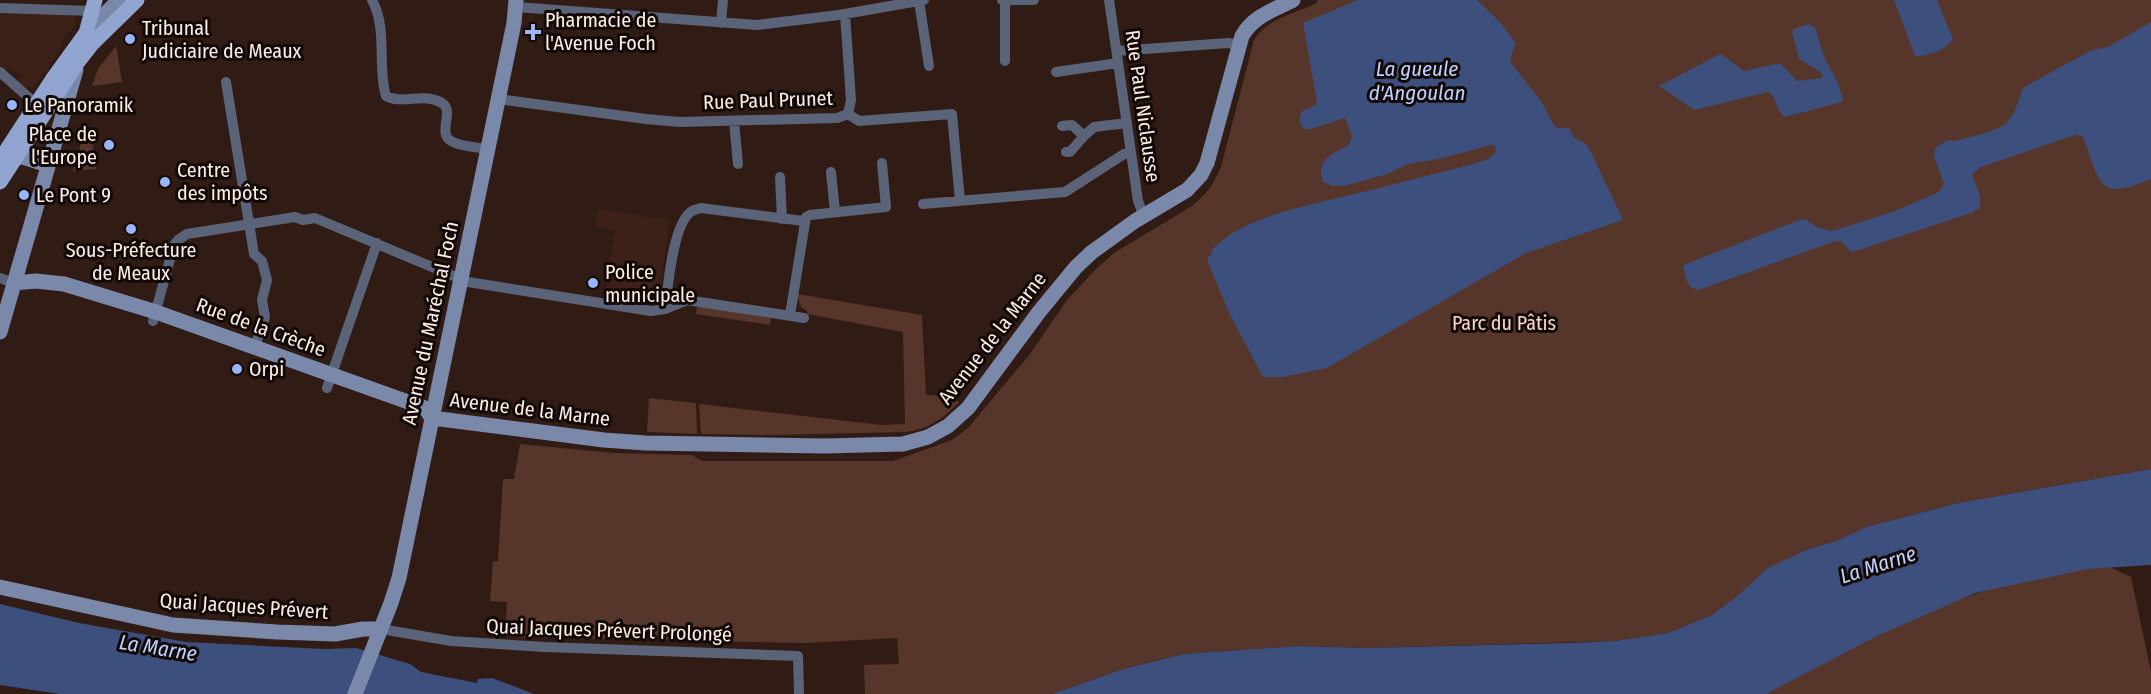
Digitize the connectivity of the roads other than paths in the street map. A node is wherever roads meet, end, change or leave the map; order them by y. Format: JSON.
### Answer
{"nodes":[{"id":1,"x":119,"y":0,"type":"edge"},
{"id":2,"x":136,"y":0,"type":"edge"},
{"id":3,"x":372,"y":0,"type":"edge"},
{"id":4,"x":723,"y":0,"type":"edge"},
{"id":5,"x":924,"y":0,"type":"edge"},
{"id":6,"x":1003,"y":0,"type":"edge"},
{"id":7,"x":1034,"y":0,"type":"edge"},
{"id":8,"x":1109,"y":0,"type":"edge"},
{"id":9,"x":1293,"y":0,"type":"edge"},
{"id":10,"x":919,"y":1,"type":"edge"},
{"id":11,"x":517,"y":3,"type":"edge"},
{"id":12,"x":96,"y":4,"type":"edge"},
{"id":13,"x":0,"y":8,"type":"edge"},
{"id":14,"x":845,"y":14,"type":"junction"},
{"id":15,"x":720,"y":23,"type":"junction"},
{"id":16,"x":86,"y":33,"type":"junction"},
{"id":17,"x":1239,"y":45,"type":"junction"},
{"id":18,"x":1117,"y":51,"type":"junction"},
{"id":19,"x":1005,"y":61,"type":"dead end"},
{"id":20,"x":78,"y":62,"type":"junction"},
{"id":21,"x":1118,"y":63,"type":"junction"},
{"id":22,"x":929,"y":66,"type":"dead end"},
{"id":23,"x":0,"y":72,"type":"edge"},
{"id":24,"x":1056,"y":72,"type":"dead end"},
{"id":25,"x":226,"y":82,"type":"dead end"},
{"id":26,"x":498,"y":99,"type":"junction"},
{"id":27,"x":36,"y":104,"type":"junction"},
{"id":28,"x":848,"y":114,"type":"junction"},
{"id":29,"x":734,"y":121,"type":"junction"},
{"id":30,"x":1127,"y":123,"type":"junction"},
{"id":31,"x":1062,"y":126,"type":"dead end"},
{"id":32,"x":1084,"y":136,"type":"junction"},
{"id":33,"x":488,"y":149,"type":"junction"},
{"id":34,"x":1066,"y":152,"type":"dead end"},
{"id":35,"x":1131,"y":153,"type":"junction"},
{"id":36,"x":5,"y":155,"type":"edge"},
{"id":37,"x":882,"y":163,"type":"dead end"},
{"id":38,"x":738,"y":164,"type":"dead end"},
{"id":39,"x":48,"y":165,"type":"junction"},
{"id":40,"x":831,"y":172,"type":"dead end"},
{"id":41,"x":780,"y":177,"type":"dead end"},
{"id":42,"x":0,"y":182,"type":"edge"},
{"id":43,"x":960,"y":201,"type":"junction"},
{"id":44,"x":922,"y":204,"type":"dead end"},
{"id":45,"x":835,"y":212,"type":"junction"},
{"id":46,"x":1144,"y":216,"type":"junction"},
{"id":47,"x":782,"y":219,"type":"junction"},
{"id":48,"x":804,"y":221,"type":"junction"},
{"id":49,"x":249,"y":224,"type":"junction"},
{"id":50,"x":377,"y":243,"type":"junction"},
{"id":51,"x":461,"y":278,"type":"junction"},
{"id":52,"x":7,"y":281,"type":"edge"},
{"id":53,"x":665,"y":309,"type":"junction"},
{"id":54,"x":790,"y":315,"type":"junction"},
{"id":55,"x":154,"y":317,"type":"junction"},
{"id":56,"x":804,"y":318,"type":"dead end"},
{"id":57,"x":0,"y":332,"type":"edge"},
{"id":58,"x":255,"y":346,"type":"junction"},
{"id":59,"x":329,"y":383,"type":"junction"},
{"id":60,"x":432,"y":418,"type":"junction"},
{"id":61,"x":0,"y":587,"type":"edge"},
{"id":62,"x":381,"y":629,"type":"junction"},
{"id":63,"x":355,"y":694,"type":"edge"},
{"id":64,"x":799,"y":694,"type":"edge"}],
"edges":[{"from":1,"to":16,"type":"street"},
{"from":2,"to":20,"type":"main road"},
{"from":3,"to":33,"type":"street"},
{"from":4,"to":15,"type":"street"},
{"from":5,"to":10,"type":"street"},
{"from":6,"to":7,"type":"street"},
{"from":6,"to":19,"type":"street"},
{"from":8,"to":18,"type":"street","name":"Rue Paul Niclausse"},
{"from":9,"to":17,"type":"street","name":"Avenue de la Marne"},
{"from":10,"to":14,"type":"street"},
{"from":10,"to":22,"type":"street"},
{"from":11,"to":15,"type":"street"},
{"from":11,"to":26,"type":"street","name":"Avenue du Maréchal Foch"},
{"from":12,"to":13,"type":"street"},
{"from":12,"to":16,"type":"main road"},
{"from":14,"to":15,"type":"street"},
{"from":14,"to":28,"type":"street"},
{"from":16,"to":20,"type":"street"},
{"from":16,"to":27,"type":"main road"},
{"from":17,"to":18,"type":"street"},
{"from":17,"to":46,"type":"street","name":"Avenue de la Marne"},
{"from":18,"to":21,"type":"street","name":"Rue Paul Niclausse"},
{"from":20,"to":36,"type":"main road"},
{"from":20,"to":39,"type":"street"},
{"from":21,"to":24,"type":"street"},
{"from":21,"to":30,"type":"street","name":"Rue Paul Niclausse"},
{"from":23,"to":27,"type":"street"},
{"from":25,"to":49,"type":"street"},
{"from":26,"to":29,"type":"street","name":"Rue Paul Prunet"},
{"from":26,"to":33,"type":"street","name":"Avenue du Maréchal Foch"},
{"from":27,"to":36,"type":"main road"},
{"from":28,"to":29,"type":"street","name":"Rue Paul Prunet"},
{"from":28,"to":43,"type":"street","name":"Rue Paul Prunet"},
{"from":29,"to":38,"type":"street"},
{"from":30,"to":32,"type":"street"},
{"from":30,"to":35,"type":"street","name":"Rue Paul Niclausse"},
{"from":31,"to":32,"type":"street"},
{"from":32,"to":34,"type":"street"},
{"from":33,"to":51,"type":"street","name":"Avenue du Maréchal Foch"},
{"from":35,"to":43,"type":"street"},
{"from":35,"to":46,"type":"street","name":"Rue Paul Niclausse"},
{"from":36,"to":39,"type":"street"},
{"from":36,"to":42,"type":"main road"},
{"from":37,"to":45,"type":"street"},
{"from":39,"to":52,"type":"street"},
{"from":40,"to":45,"type":"street"},
{"from":41,"to":47,"type":"street"},
{"from":43,"to":44,"type":"street"},
{"from":45,"to":48,"type":"street"},
{"from":46,"to":60,"type":"street","name":"Avenue de la Marne"},
{"from":47,"to":48,"type":"street"},
{"from":47,"to":53,"type":"street"},
{"from":48,"to":54,"type":"street"},
{"from":49,"to":50,"type":"street"},
{"from":49,"to":55,"type":"street"},
{"from":49,"to":58,"type":"street"},
{"from":50,"to":51,"type":"street"},
{"from":50,"to":59,"type":"street"},
{"from":51,"to":53,"type":"street"},
{"from":51,"to":60,"type":"street","name":"Avenue du Maréchal Foch"},
{"from":52,"to":55,"type":"street","name":"Rue de la Crèche"},
{"from":52,"to":57,"type":"street"},
{"from":53,"to":54,"type":"street"},
{"from":54,"to":56,"type":"street"},
{"from":55,"to":58,"type":"street","name":"Rue de la Crèche"},
{"from":58,"to":59,"type":"street","name":"Rue de la Crèche"},
{"from":59,"to":60,"type":"street","name":"Rue de la Crèche"},
{"from":60,"to":62,"type":"street","name":"Avenue du Maréchal Foch"},
{"from":61,"to":62,"type":"street","name":"Quai Jacques Prévert"},
{"from":62,"to":63,"type":"street","name":"Avenue du Maréchal Foch"},
{"from":62,"to":64,"type":"street","name":"Quai Jacques Prévert Prolongé"}]}
